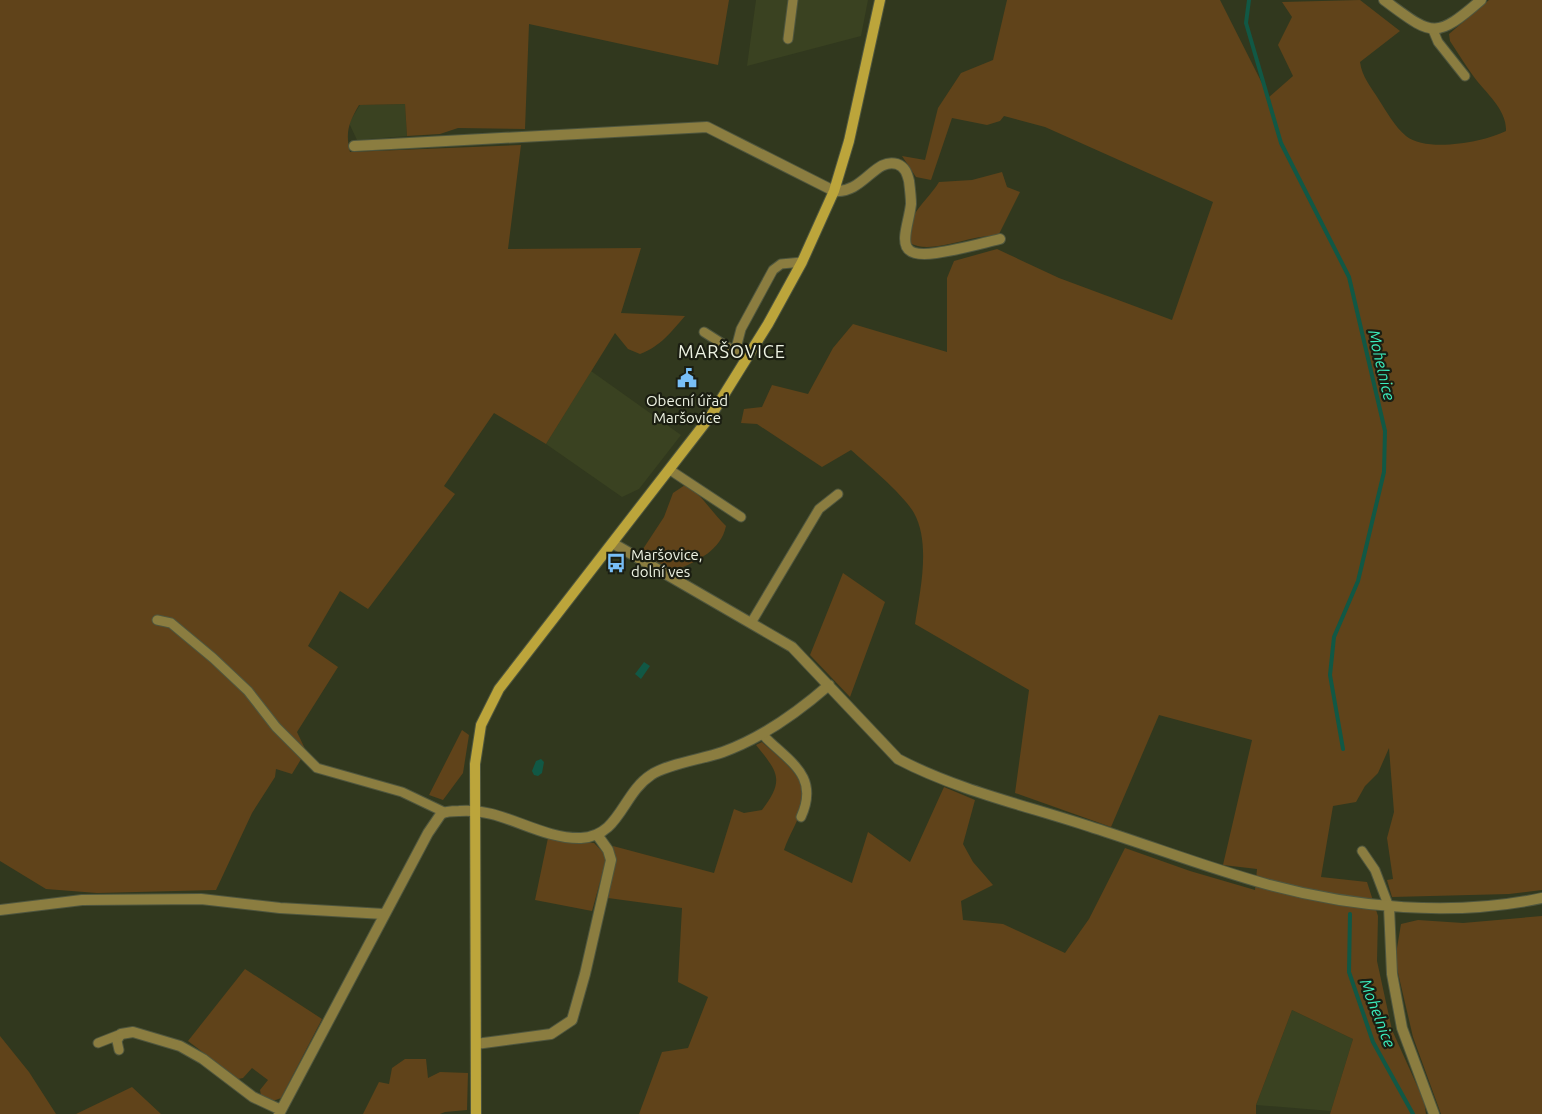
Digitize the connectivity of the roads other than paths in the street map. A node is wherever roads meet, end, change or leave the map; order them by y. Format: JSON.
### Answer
{"nodes":[{"id":1,"x":793,"y":0,"type":"edge"},
{"id":2,"x":880,"y":0,"type":"edge"},
{"id":3,"x":1384,"y":0,"type":"edge"},
{"id":4,"x":1481,"y":0,"type":"edge"},
{"id":5,"x":1433,"y":30,"type":"junction"},
{"id":6,"x":788,"y":39,"type":"dead end"},
{"id":7,"x":1465,"y":76,"type":"dead end"},
{"id":8,"x":354,"y":146,"type":"dead end"},
{"id":9,"x":834,"y":191,"type":"junction"},
{"id":10,"x":1000,"y":240,"type":"dead end"},
{"id":11,"x":802,"y":262,"type":"junction"},
{"id":12,"x":704,"y":332,"type":"dead end"},
{"id":13,"x":735,"y":352,"type":"junction"},
{"id":14,"x":746,"y":359,"type":"junction"},
{"id":15,"x":670,"y":470,"type":"junction"},
{"id":16,"x":838,"y":494,"type":"dead end"},
{"id":17,"x":741,"y":517,"type":"dead end"},
{"id":18,"x":614,"y":544,"type":"junction"},
{"id":19,"x":156,"y":620,"type":"dead end"},
{"id":20,"x":751,"y":623,"type":"junction"},
{"id":21,"x":829,"y":685,"type":"junction"},
{"id":22,"x":762,"y":734,"type":"junction"},
{"id":23,"x":475,"y":810,"type":"junction"},
{"id":24,"x":444,"y":812,"type":"junction"},
{"id":25,"x":801,"y":817,"type":"dead end"},
{"id":26,"x":598,"y":836,"type":"junction"},
{"id":27,"x":1362,"y":851,"type":"dead end"},
{"id":28,"x":1542,"y":898,"type":"edge"},
{"id":29,"x":1388,"y":907,"type":"junction"},
{"id":30,"x":0,"y":910,"type":"edge"},
{"id":31,"x":384,"y":914,"type":"junction"},
{"id":32,"x":121,"y":1034,"type":"junction"},
{"id":33,"x":98,"y":1043,"type":"dead end"},
{"id":34,"x":476,"y":1044,"type":"junction"},
{"id":35,"x":120,"y":1050,"type":"dead end"},
{"id":36,"x":280,"y":1112,"type":"edge"},
{"id":37,"x":476,"y":1114,"type":"edge"},
{"id":38,"x":1434,"y":1114,"type":"edge"}],
"edges":[{"from":1,"to":6,"type":"lane"},
{"from":2,"to":9,"type":"main road"},
{"from":3,"to":5,"type":"street"},
{"from":4,"to":5,"type":"street"},
{"from":5,"to":7,"type":"lane"},
{"from":8,"to":9,"type":"street"},
{"from":9,"to":10,"type":"street"},
{"from":9,"to":11,"type":"main road"},
{"from":11,"to":13,"type":"lane"},
{"from":11,"to":14,"type":"main road"},
{"from":12,"to":13,"type":"lane"},
{"from":13,"to":14,"type":"lane"},
{"from":14,"to":15,"type":"main road"},
{"from":15,"to":17,"type":"lane"},
{"from":15,"to":18,"type":"main road"},
{"from":16,"to":20,"type":"lane"},
{"from":18,"to":20,"type":"street"},
{"from":18,"to":23,"type":"main road"},
{"from":19,"to":24,"type":"lane"},
{"from":20,"to":21,"type":"street"},
{"from":21,"to":22,"type":"street"},
{"from":21,"to":29,"type":"street"},
{"from":22,"to":25,"type":"lane"},
{"from":22,"to":26,"type":"street"},
{"from":23,"to":24,"type":"street"},
{"from":23,"to":26,"type":"street"},
{"from":23,"to":34,"type":"main road"},
{"from":24,"to":31,"type":"street"},
{"from":26,"to":34,"type":"street"},
{"from":27,"to":29,"type":"lane"},
{"from":28,"to":29,"type":"street"},
{"from":29,"to":38,"type":"street"},
{"from":30,"to":31,"type":"street"},
{"from":31,"to":36,"type":"street"},
{"from":32,"to":33,"type":"lane"},
{"from":32,"to":35,"type":"lane"},
{"from":32,"to":36,"type":"street"},
{"from":34,"to":37,"type":"main road"}]}
